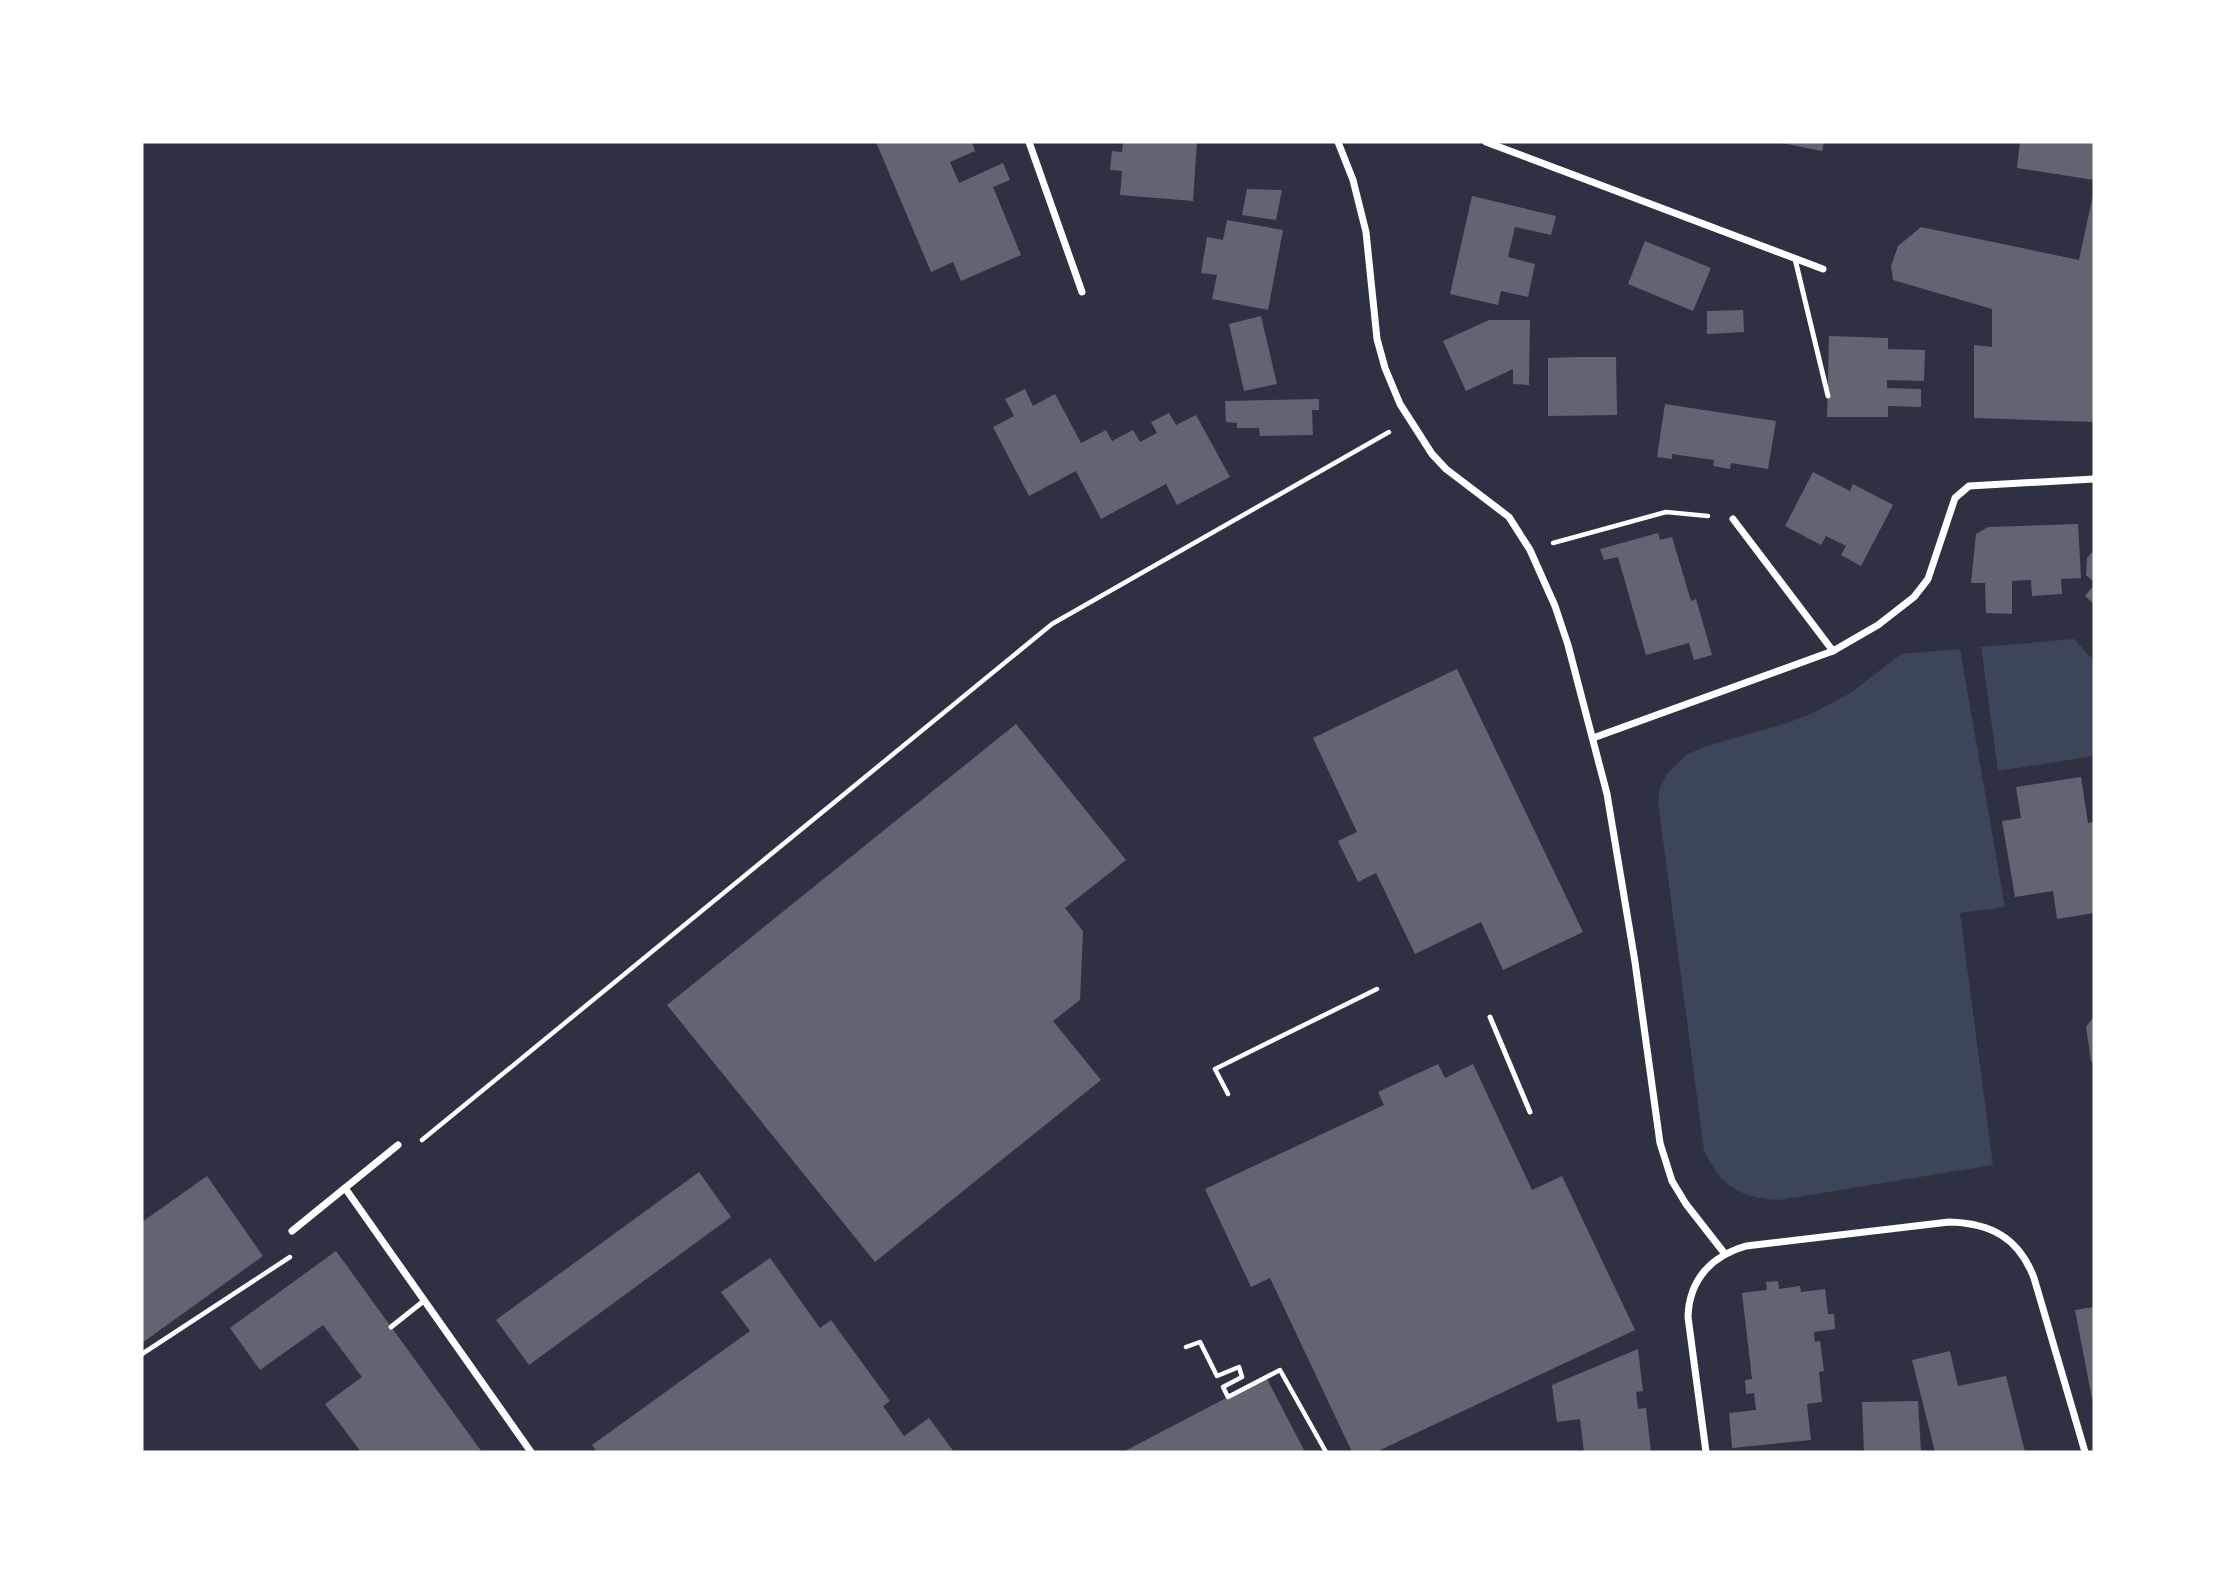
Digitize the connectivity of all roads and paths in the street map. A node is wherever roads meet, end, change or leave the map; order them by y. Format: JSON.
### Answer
{"nodes":[{"id":1,"x":1029,"y":142,"type":"edge"},
{"id":2,"x":1338,"y":142,"type":"edge"},
{"id":3,"x":1486,"y":142,"type":"edge"},
{"id":4,"x":1795,"y":259,"type":"junction"},
{"id":5,"x":1823,"y":269,"type":"dead end"},
{"id":6,"x":1082,"y":292,"type":"dead end"},
{"id":7,"x":1828,"y":396,"type":"dead end"},
{"id":8,"x":1410,"y":420,"type":"junction"},
{"id":9,"x":2094,"y":479,"type":"edge"},
{"id":10,"x":1733,"y":519,"type":"joint"},
{"id":11,"x":1530,"y":550,"type":"junction"},
{"id":12,"x":1833,"y":651,"type":"junction"},
{"id":13,"x":1593,"y":738,"type":"junction"},
{"id":14,"x":1377,"y":989,"type":"dead end"},
{"id":15,"x":1490,"y":1017,"type":"dead end"},
{"id":16,"x":1228,"y":1094,"type":"dead end"},
{"id":17,"x":1530,"y":1112,"type":"dead end"},
{"id":18,"x":398,"y":1145,"type":"joint"},
{"id":19,"x":345,"y":1188,"type":"junction"},
{"id":20,"x":292,"y":1231,"type":"joint"},
{"id":21,"x":1726,"y":1254,"type":"junction"},
{"id":22,"x":425,"y":1300,"type":"junction"},
{"id":23,"x":391,"y":1327,"type":"dead end"},
{"id":24,"x":1186,"y":1347,"type":"dead end"},
{"id":25,"x":142,"y":1354,"type":"edge"},
{"id":26,"x":531,"y":1452,"type":"edge"},
{"id":27,"x":1326,"y":1452,"type":"edge"},
{"id":28,"x":1706,"y":1452,"type":"edge"},
{"id":29,"x":2085,"y":1452,"type":"edge"}],
"edges":[{"from":1,"to":6,"type":"street"},
{"from":2,"to":8,"type":"street"},
{"from":3,"to":4,"type":"street"},
{"from":4,"to":5,"type":"street"},
{"from":4,"to":7,"type":"lane"},
{"from":8,"to":11,"type":"street"},
{"from":8,"to":18,"type":"path"},
{"from":9,"to":12,"type":"street"},
{"from":10,"to":11,"type":"path"},
{"from":10,"to":12,"type":"street"},
{"from":11,"to":13,"type":"street"},
{"from":12,"to":13,"type":"street"},
{"from":13,"to":21,"type":"street"},
{"from":14,"to":16,"type":"path"},
{"from":15,"to":17,"type":"lane"},
{"from":18,"to":19,"type":"street"},
{"from":19,"to":20,"type":"street"},
{"from":19,"to":22,"type":"street"},
{"from":20,"to":25,"type":"path"},
{"from":21,"to":28,"type":"street"},
{"from":21,"to":29,"type":"street"},
{"from":22,"to":23,"type":"lane"},
{"from":22,"to":26,"type":"street"},
{"from":24,"to":27,"type":"path"}]}
